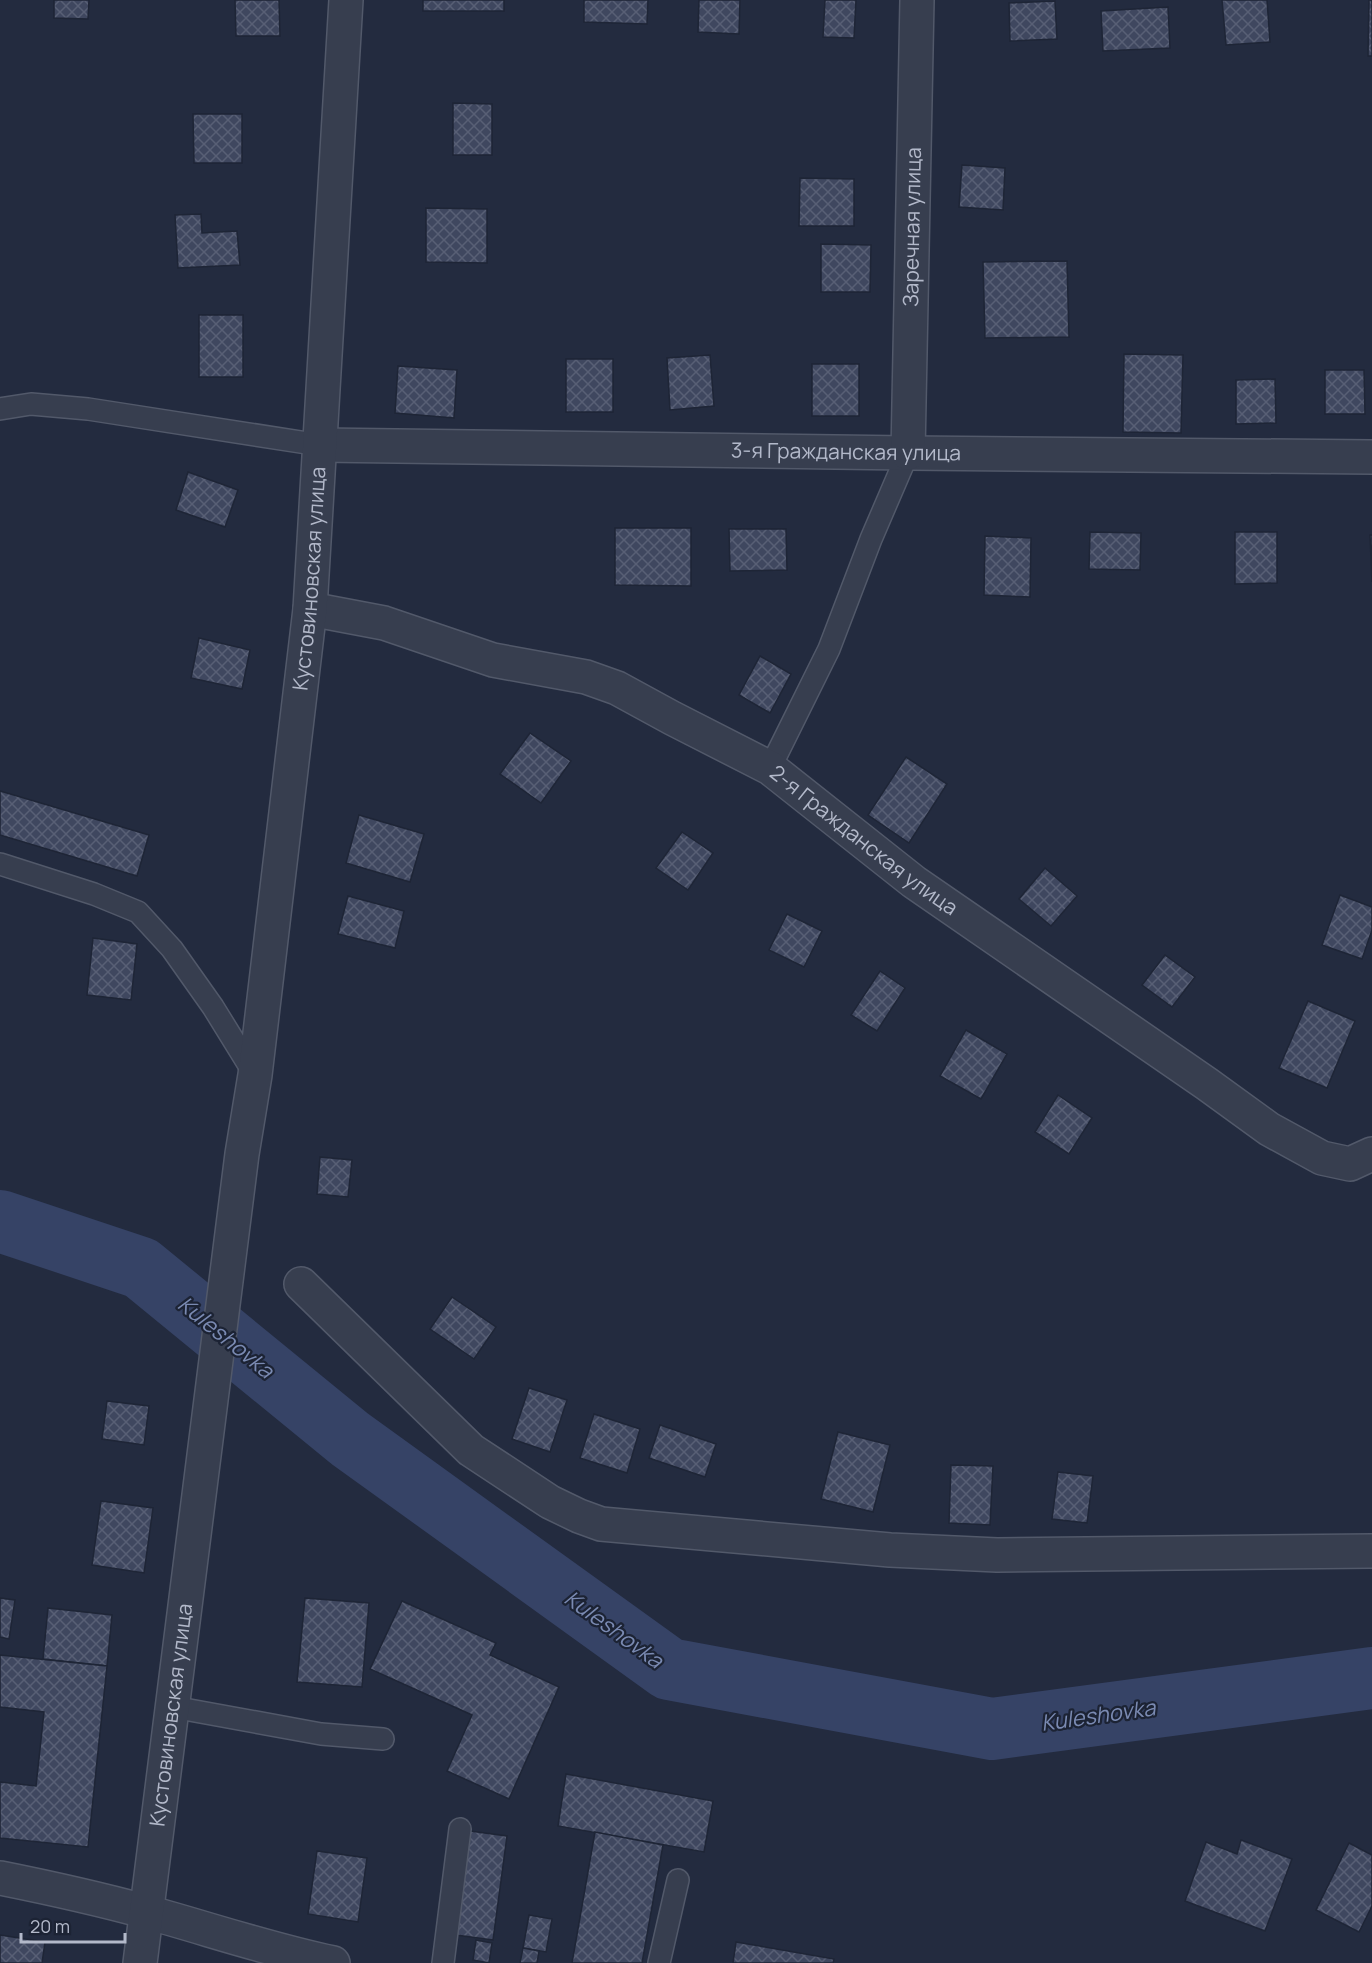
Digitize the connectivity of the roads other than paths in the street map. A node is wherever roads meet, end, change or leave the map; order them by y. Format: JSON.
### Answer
{"nodes":[{"id":1,"x":346,"y":0,"type":"edge"},
{"id":2,"x":917,"y":0,"type":"edge"},
{"id":3,"x":0,"y":409,"type":"edge"},
{"id":4,"x":320,"y":445,"type":"junction"},
{"id":5,"x":908,"y":453,"type":"junction"},
{"id":6,"x":1372,"y":457,"type":"edge"},
{"id":7,"x":310,"y":609,"type":"junction"},
{"id":8,"x":770,"y":768,"type":"junction"},
{"id":9,"x":0,"y":864,"type":"edge"},
{"id":10,"x":255,"y":1075,"type":"junction"},
{"id":11,"x":1372,"y":1155,"type":"edge"},
{"id":12,"x":301,"y":1284,"type":"dead end"},
{"id":13,"x":1372,"y":1551,"type":"edge"},
{"id":14,"x":173,"y":1707,"type":"junction"},
{"id":15,"x":383,"y":1739,"type":"dead end"},
{"id":16,"x":459,"y":1829,"type":"dead end"},
{"id":17,"x":0,"y":1878,"type":"edge"},
{"id":18,"x":678,"y":1880,"type":"dead end"},
{"id":19,"x":148,"y":1912,"type":"junction"},
{"id":20,"x":140,"y":1963,"type":"edge"},
{"id":21,"x":333,"y":1963,"type":"edge"},
{"id":22,"x":443,"y":1963,"type":"edge"},
{"id":23,"x":659,"y":1963,"type":"edge"}],
"edges":[{"from":1,"to":4,"type":"street","name":"Кустовиновская улица"},
{"from":2,"to":5,"type":"street","name":"Заречная улица"},
{"from":3,"to":4,"type":"lane"},
{"from":4,"to":5,"type":"street","name":"3-я Гражданская улица"},
{"from":4,"to":7,"type":"street","name":"Кустовиновская улица"},
{"from":5,"to":6,"type":"street","name":"3-я Гражданская улица"},
{"from":5,"to":8,"type":"lane"},
{"from":7,"to":8,"type":"street","name":"2-я Гражданская улица"},
{"from":7,"to":10,"type":"street","name":"Кустовиновская улица"},
{"from":8,"to":11,"type":"street","name":"2-я Гражданская улица"},
{"from":9,"to":10,"type":"lane"},
{"from":10,"to":14,"type":"street","name":"Кустовиновская улица"},
{"from":12,"to":13,"type":"street"},
{"from":14,"to":15,"type":"lane"},
{"from":14,"to":19,"type":"street","name":"Кустовиновская улица"},
{"from":16,"to":22,"type":"lane"},
{"from":17,"to":19,"type":"street"},
{"from":18,"to":23,"type":"lane"},
{"from":19,"to":20,"type":"street","name":"Кустовиновская улица"},
{"from":19,"to":21,"type":"street"}]}
